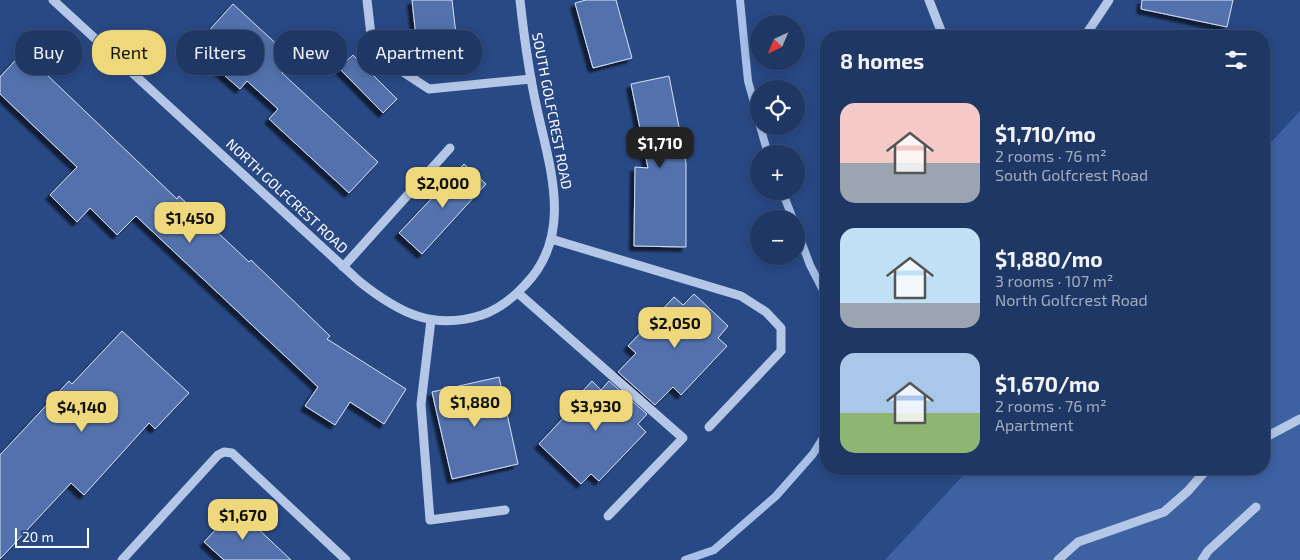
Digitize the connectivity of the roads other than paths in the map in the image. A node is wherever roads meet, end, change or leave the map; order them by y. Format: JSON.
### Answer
{"nodes":[{"id":1,"x":53,"y":0,"type":"edge"},
{"id":2,"x":367,"y":0,"type":"edge"},
{"id":3,"x":520,"y":0,"type":"edge"},
{"id":4,"x":929,"y":0,"type":"edge"},
{"id":5,"x":1109,"y":0,"type":"edge"},
{"id":6,"x":941,"y":30,"type":"edge"},
{"id":7,"x":1089,"y":30,"type":"edge"},
{"id":8,"x":531,"y":79,"type":"junction"},
{"id":9,"x":450,"y":148,"type":"dead end"},
{"id":10,"x":551,"y":240,"type":"junction"},
{"id":11,"x":343,"y":267,"type":"junction"},
{"id":12,"x":530,"y":281,"type":"joint"},
{"id":13,"x":518,"y":293,"type":"junction"},
{"id":14,"x":431,"y":320,"type":"junction"},
{"id":15,"x":1300,"y":419,"type":"edge"},
{"id":16,"x":709,"y":427,"type":"dead end"},
{"id":17,"x":1270,"y":435,"type":"edge"},
{"id":18,"x":1202,"y":475,"type":"edge"},
{"id":19,"x":1256,"y":507,"type":"dead end"},
{"id":20,"x":504,"y":510,"type":"dead end"},
{"id":21,"x":608,"y":516,"type":"dead end"},
{"id":22,"x":122,"y":560,"type":"edge"},
{"id":23,"x":346,"y":560,"type":"edge"},
{"id":24,"x":1058,"y":560,"type":"edge"},
{"id":25,"x":1202,"y":560,"type":"edge"}],
"edges":[{"from":1,"to":11,"type":"street","name":"NORTH GOLFCREST ROAD"},
{"from":2,"to":8,"type":"street"},
{"from":3,"to":8,"type":"street","name":"SOUTH GOLFCREST ROAD"},
{"from":4,"to":6,"type":"street"},
{"from":5,"to":7,"type":"street"},
{"from":8,"to":10,"type":"street","name":"SOUTH GOLFCREST ROAD"},
{"from":9,"to":11,"type":"street"},
{"from":10,"to":12,"type":"street","name":"SOUTH GOLFCREST ROAD"},
{"from":10,"to":16,"type":"street"},
{"from":11,"to":14,"type":"street","name":"NORTH GOLFCREST ROAD"},
{"from":12,"to":13,"type":"street","name":"NORTH GOLFCREST ROAD"},
{"from":13,"to":14,"type":"street","name":"NORTH GOLFCREST ROAD"},
{"from":13,"to":21,"type":"street"},
{"from":14,"to":20,"type":"street"},
{"from":15,"to":17,"type":"street"},
{"from":18,"to":24,"type":"street"},
{"from":19,"to":25,"type":"street"},
{"from":22,"to":23,"type":"street"}]}
